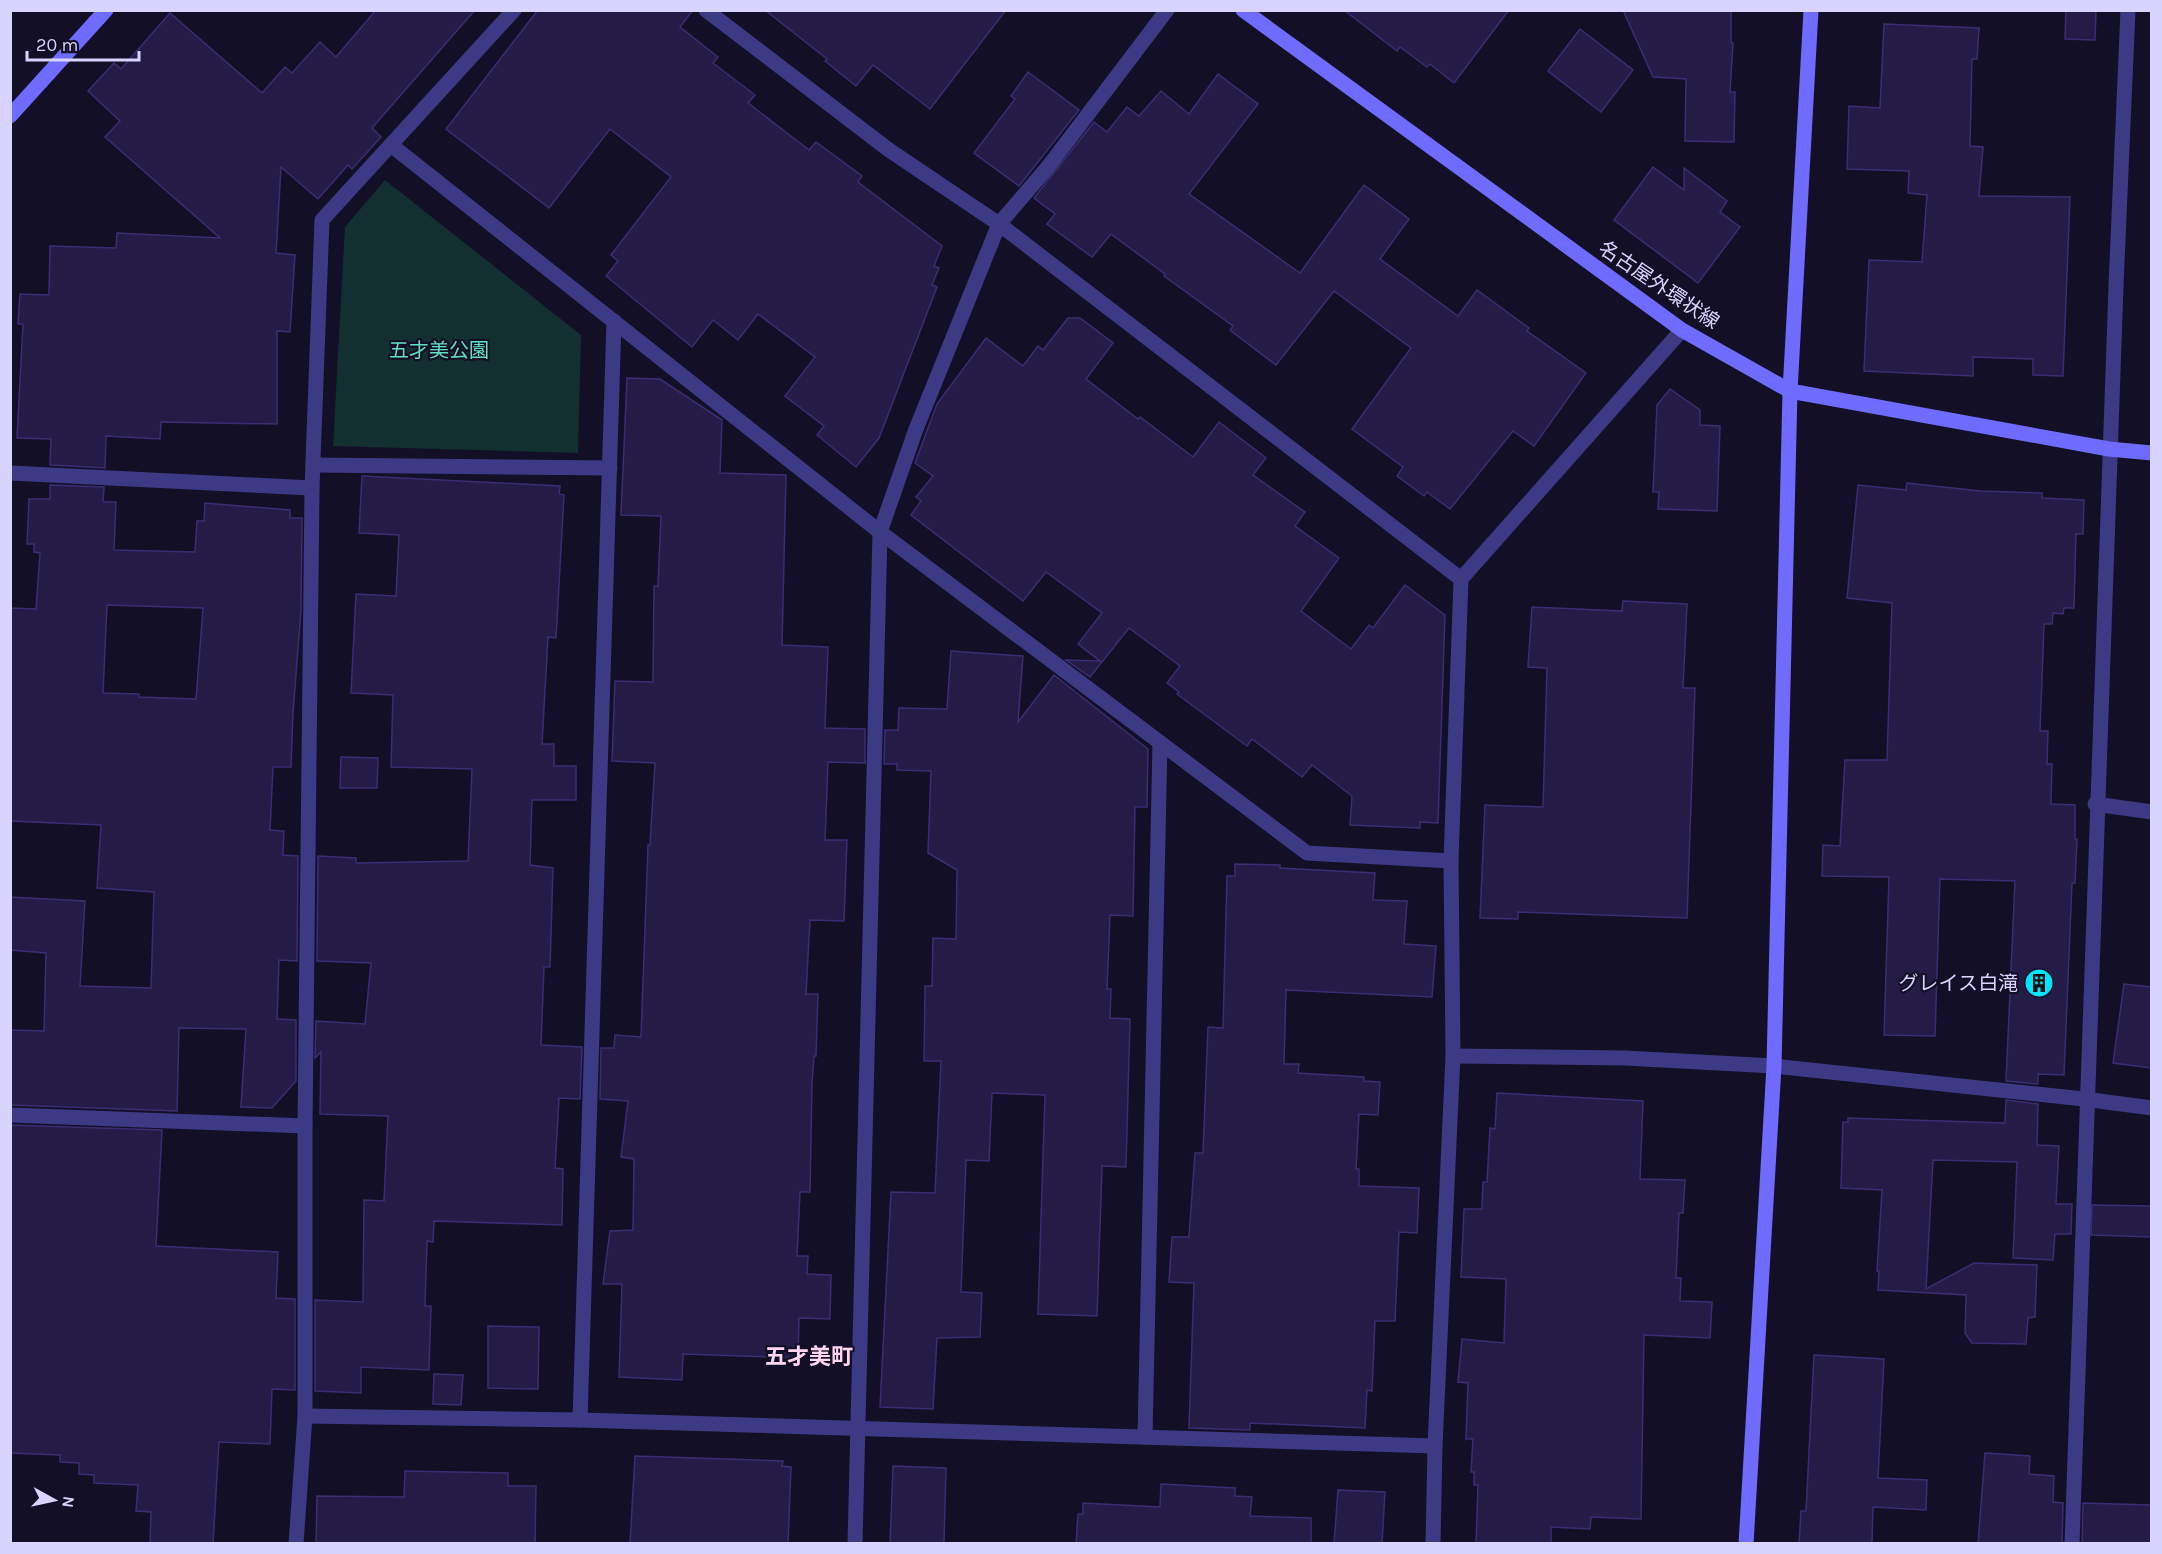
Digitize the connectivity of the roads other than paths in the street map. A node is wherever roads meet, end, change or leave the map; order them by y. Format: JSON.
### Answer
{"nodes":[{"id":1,"x":106,"y":10,"type":"edge"},
{"id":2,"x":514,"y":10,"type":"edge"},
{"id":3,"x":706,"y":10,"type":"edge"},
{"id":4,"x":1167,"y":10,"type":"edge"},
{"id":5,"x":1243,"y":10,"type":"edge"},
{"id":6,"x":1811,"y":10,"type":"edge"},
{"id":7,"x":2128,"y":10,"type":"edge"},
{"id":8,"x":10,"y":116,"type":"edge"},
{"id":9,"x":391,"y":145,"type":"junction"},
{"id":10,"x":999,"y":225,"type":"junction"},
{"id":11,"x":614,"y":321,"type":"junction"},
{"id":12,"x":1682,"y":330,"type":"junction"},
{"id":13,"x":1790,"y":391,"type":"junction"},
{"id":14,"x":2109,"y":449,"type":"junction"},
{"id":15,"x":2151,"y":453,"type":"edge"},
{"id":16,"x":313,"y":465,"type":"junction"},
{"id":17,"x":610,"y":468,"type":"junction"},
{"id":18,"x":10,"y":473,"type":"edge"},
{"id":19,"x":312,"y":488,"type":"junction"},
{"id":20,"x":880,"y":532,"type":"junction"},
{"id":21,"x":1461,"y":579,"type":"junction"},
{"id":22,"x":1160,"y":743,"type":"junction"},
{"id":23,"x":2095,"y":804,"type":"junction"},
{"id":24,"x":2151,"y":812,"type":"edge"},
{"id":25,"x":1451,"y":861,"type":"junction"},
{"id":26,"x":1454,"y":1056,"type":"junction"},
{"id":27,"x":1774,"y":1066,"type":"junction"},
{"id":28,"x":2084,"y":1099,"type":"junction"},
{"id":29,"x":2151,"y":1108,"type":"edge"},
{"id":30,"x":10,"y":1115,"type":"edge"},
{"id":31,"x":305,"y":1126,"type":"junction"},
{"id":32,"x":305,"y":1416,"type":"junction"},
{"id":33,"x":580,"y":1420,"type":"junction"},
{"id":34,"x":859,"y":1428,"type":"junction"},
{"id":35,"x":1145,"y":1437,"type":"junction"},
{"id":36,"x":1435,"y":1446,"type":"junction"},
{"id":37,"x":296,"y":1544,"type":"edge"},
{"id":38,"x":855,"y":1544,"type":"edge"},
{"id":39,"x":1433,"y":1544,"type":"edge"},
{"id":40,"x":1746,"y":1544,"type":"edge"},
{"id":41,"x":2072,"y":1544,"type":"edge"}],
"edges":[{"from":1,"to":8,"type":"street"},
{"from":2,"to":9,"type":"street"},
{"from":3,"to":10,"type":"street"},
{"from":4,"to":10,"type":"street"},
{"from":5,"to":12,"type":"street","name":"名古屋外環状線"},
{"from":6,"to":13,"type":"street"},
{"from":7,"to":14,"type":"street"},
{"from":9,"to":11,"type":"street"},
{"from":9,"to":16,"type":"street"},
{"from":10,"to":20,"type":"street"},
{"from":10,"to":21,"type":"street"},
{"from":11,"to":17,"type":"street"},
{"from":11,"to":20,"type":"street"},
{"from":12,"to":13,"type":"street","name":"名古屋外環状線"},
{"from":12,"to":21,"type":"street"},
{"from":13,"to":14,"type":"street","name":"名古屋外環状線"},
{"from":13,"to":27,"type":"street"},
{"from":14,"to":15,"type":"street","name":"名古屋外環状線"},
{"from":14,"to":23,"type":"street"},
{"from":16,"to":17,"type":"street"},
{"from":16,"to":19,"type":"street"},
{"from":17,"to":33,"type":"street"},
{"from":18,"to":19,"type":"street"},
{"from":19,"to":31,"type":"street"},
{"from":20,"to":22,"type":"street"},
{"from":20,"to":34,"type":"street"},
{"from":21,"to":25,"type":"street"},
{"from":22,"to":25,"type":"street"},
{"from":22,"to":35,"type":"street"},
{"from":23,"to":24,"type":"street"},
{"from":23,"to":28,"type":"street"},
{"from":25,"to":26,"type":"street"},
{"from":26,"to":27,"type":"street"},
{"from":26,"to":36,"type":"street"},
{"from":27,"to":28,"type":"street"},
{"from":27,"to":40,"type":"street"},
{"from":28,"to":29,"type":"street"},
{"from":28,"to":41,"type":"street"},
{"from":30,"to":31,"type":"street"},
{"from":31,"to":32,"type":"street"},
{"from":32,"to":33,"type":"street"},
{"from":32,"to":37,"type":"street"},
{"from":33,"to":34,"type":"street"},
{"from":34,"to":35,"type":"street"},
{"from":34,"to":38,"type":"street"},
{"from":35,"to":36,"type":"street"},
{"from":36,"to":39,"type":"street"}]}
